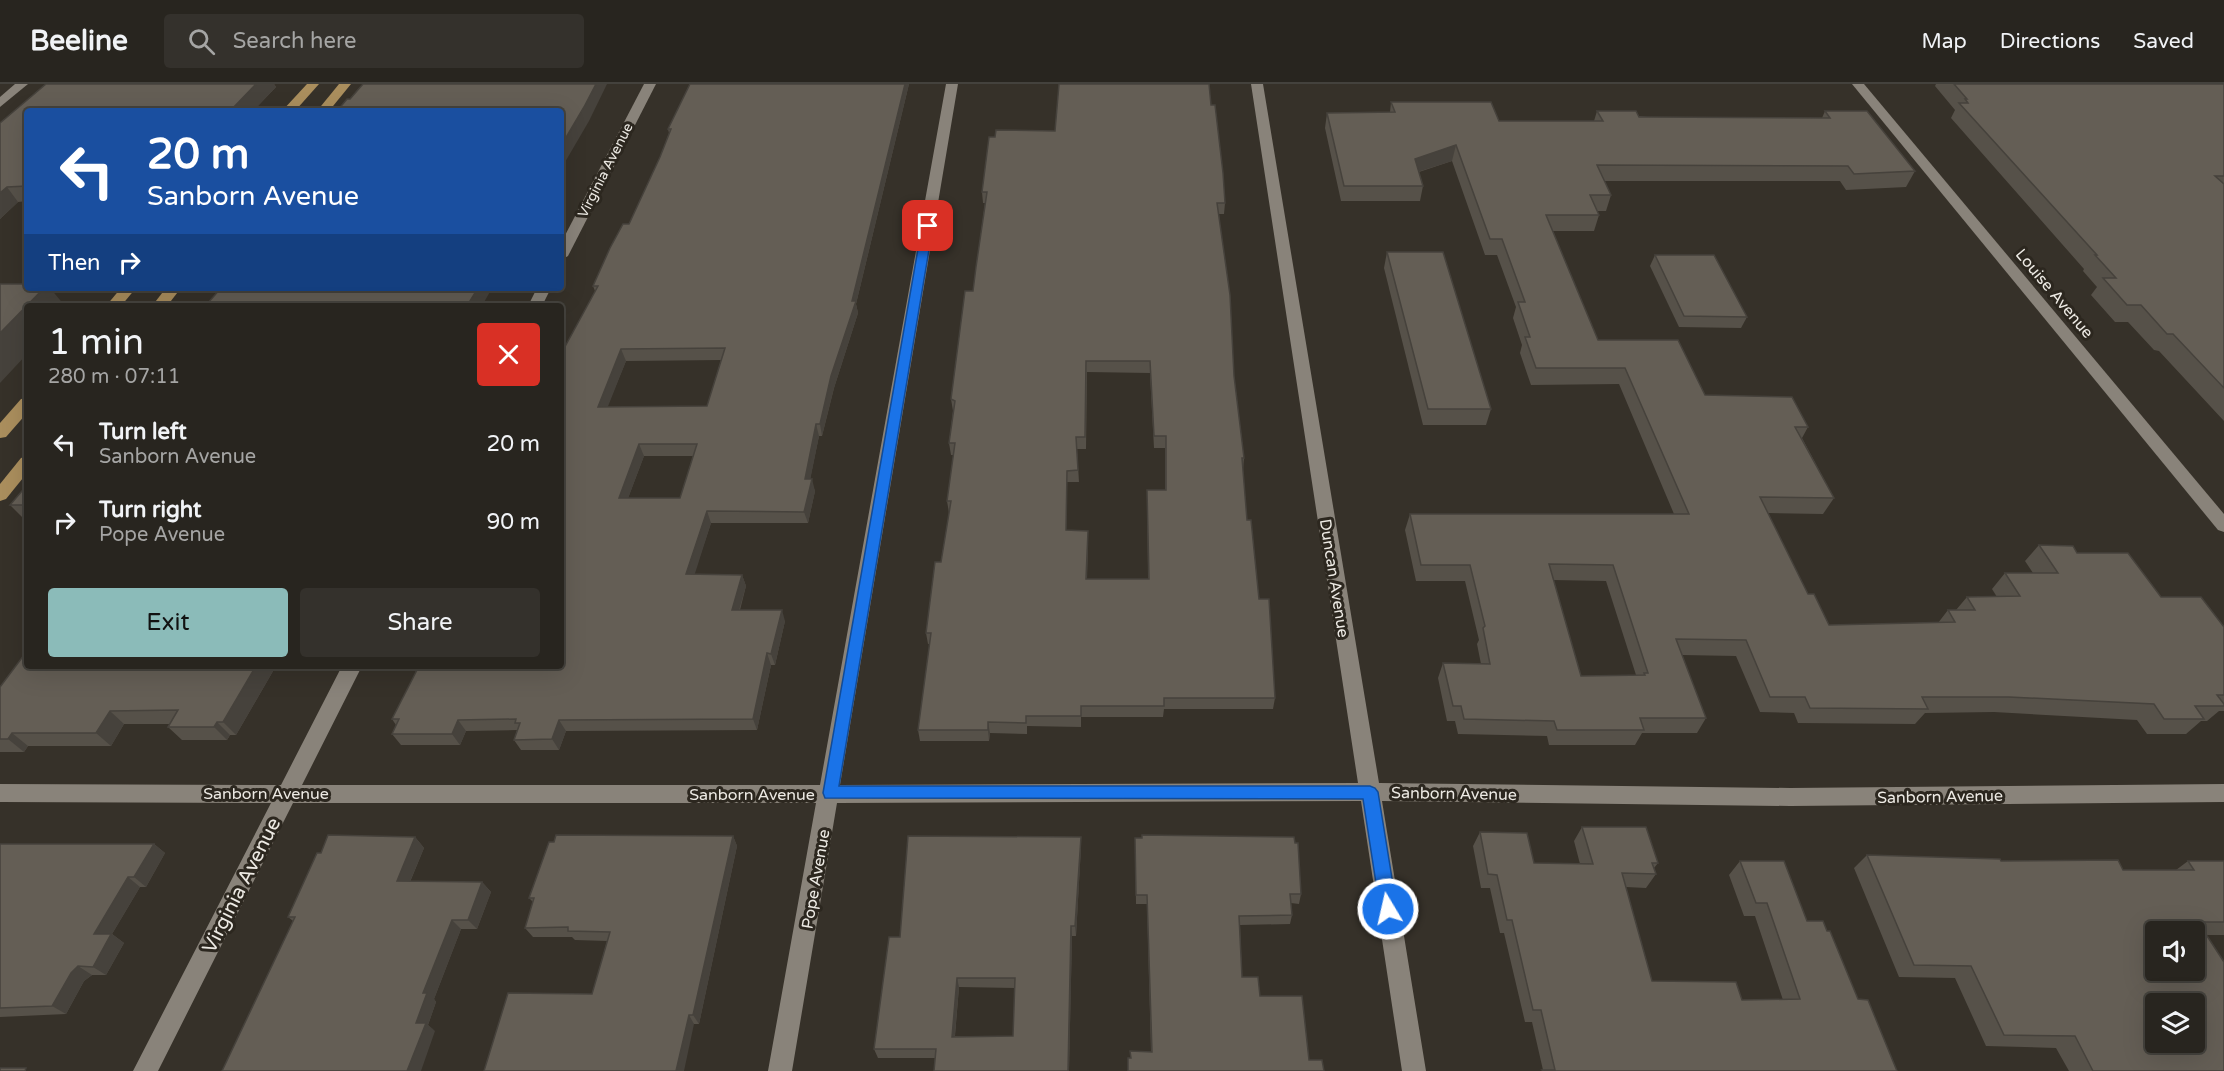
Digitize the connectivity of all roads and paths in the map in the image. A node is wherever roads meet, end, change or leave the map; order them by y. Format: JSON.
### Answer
{"nodes":[{"id":1,"x":22,"y":84,"type":"edge"},
{"id":2,"x":313,"y":84,"type":"edge"},
{"id":3,"x":345,"y":84,"type":"edge"},
{"id":4,"x":650,"y":84,"type":"edge"},
{"id":5,"x":952,"y":84,"type":"edge"},
{"id":6,"x":1257,"y":84,"type":"edge"},
{"id":7,"x":1858,"y":84,"type":"edge"},
{"id":8,"x":0,"y":103,"type":"edge"},
{"id":9,"x":291,"y":108,"type":"edge"},
{"id":10,"x":325,"y":108,"type":"edge"},
{"id":11,"x":564,"y":250,"type":"edge"},
{"id":12,"x":126,"y":291,"type":"edge"},
{"id":13,"x":172,"y":291,"type":"edge"},
{"id":14,"x":116,"y":303,"type":"edge"},
{"id":15,"x":162,"y":303,"type":"edge"},
{"id":16,"x":24,"y":406,"type":"edge"},
{"id":17,"x":0,"y":434,"type":"edge"},
{"id":18,"x":24,"y":466,"type":"edge"},
{"id":19,"x":0,"y":495,"type":"edge"},
{"id":20,"x":2224,"y":526,"type":"edge"},
{"id":21,"x":350,"y":669,"type":"edge"},
{"id":22,"x":1370,"y":792,"type":"junction"},
{"id":23,"x":0,"y":793,"type":"edge"},
{"id":24,"x":288,"y":793,"type":"junction"},
{"id":25,"x":830,"y":793,"type":"junction"},
{"id":26,"x":2224,"y":793,"type":"edge"},
{"id":27,"x":145,"y":1071,"type":"edge"},
{"id":28,"x":780,"y":1071,"type":"edge"},
{"id":29,"x":1414,"y":1071,"type":"edge"}],
"edges":[{"from":1,"to":8,"type":"street"},
{"from":2,"to":9,"type":"main road"},
{"from":3,"to":10,"type":"main road"},
{"from":4,"to":11,"type":"street","name":"Virginia Avenue"},
{"from":5,"to":25,"type":"street","name":"Pope Avenue"},
{"from":6,"to":22,"type":"street","name":"Duncan Avenue"},
{"from":7,"to":20,"type":"street","name":"Louise Avenue"},
{"from":12,"to":14,"type":"main road"},
{"from":13,"to":15,"type":"main road"},
{"from":16,"to":17,"type":"main road"},
{"from":18,"to":19,"type":"main road"},
{"from":21,"to":24,"type":"street","name":"Virginia Avenue"},
{"from":22,"to":25,"type":"street","name":"Sanborn Avenue"},
{"from":22,"to":26,"type":"street","name":"Sanborn Avenue"},
{"from":22,"to":29,"type":"street","name":"Duncan Avenue"},
{"from":23,"to":24,"type":"street","name":"Sanborn Avenue"},
{"from":24,"to":25,"type":"street","name":"Sanborn Avenue"},
{"from":24,"to":27,"type":"street","name":"Virginia Avenue"},
{"from":25,"to":28,"type":"street","name":"Pope Avenue"}]}
